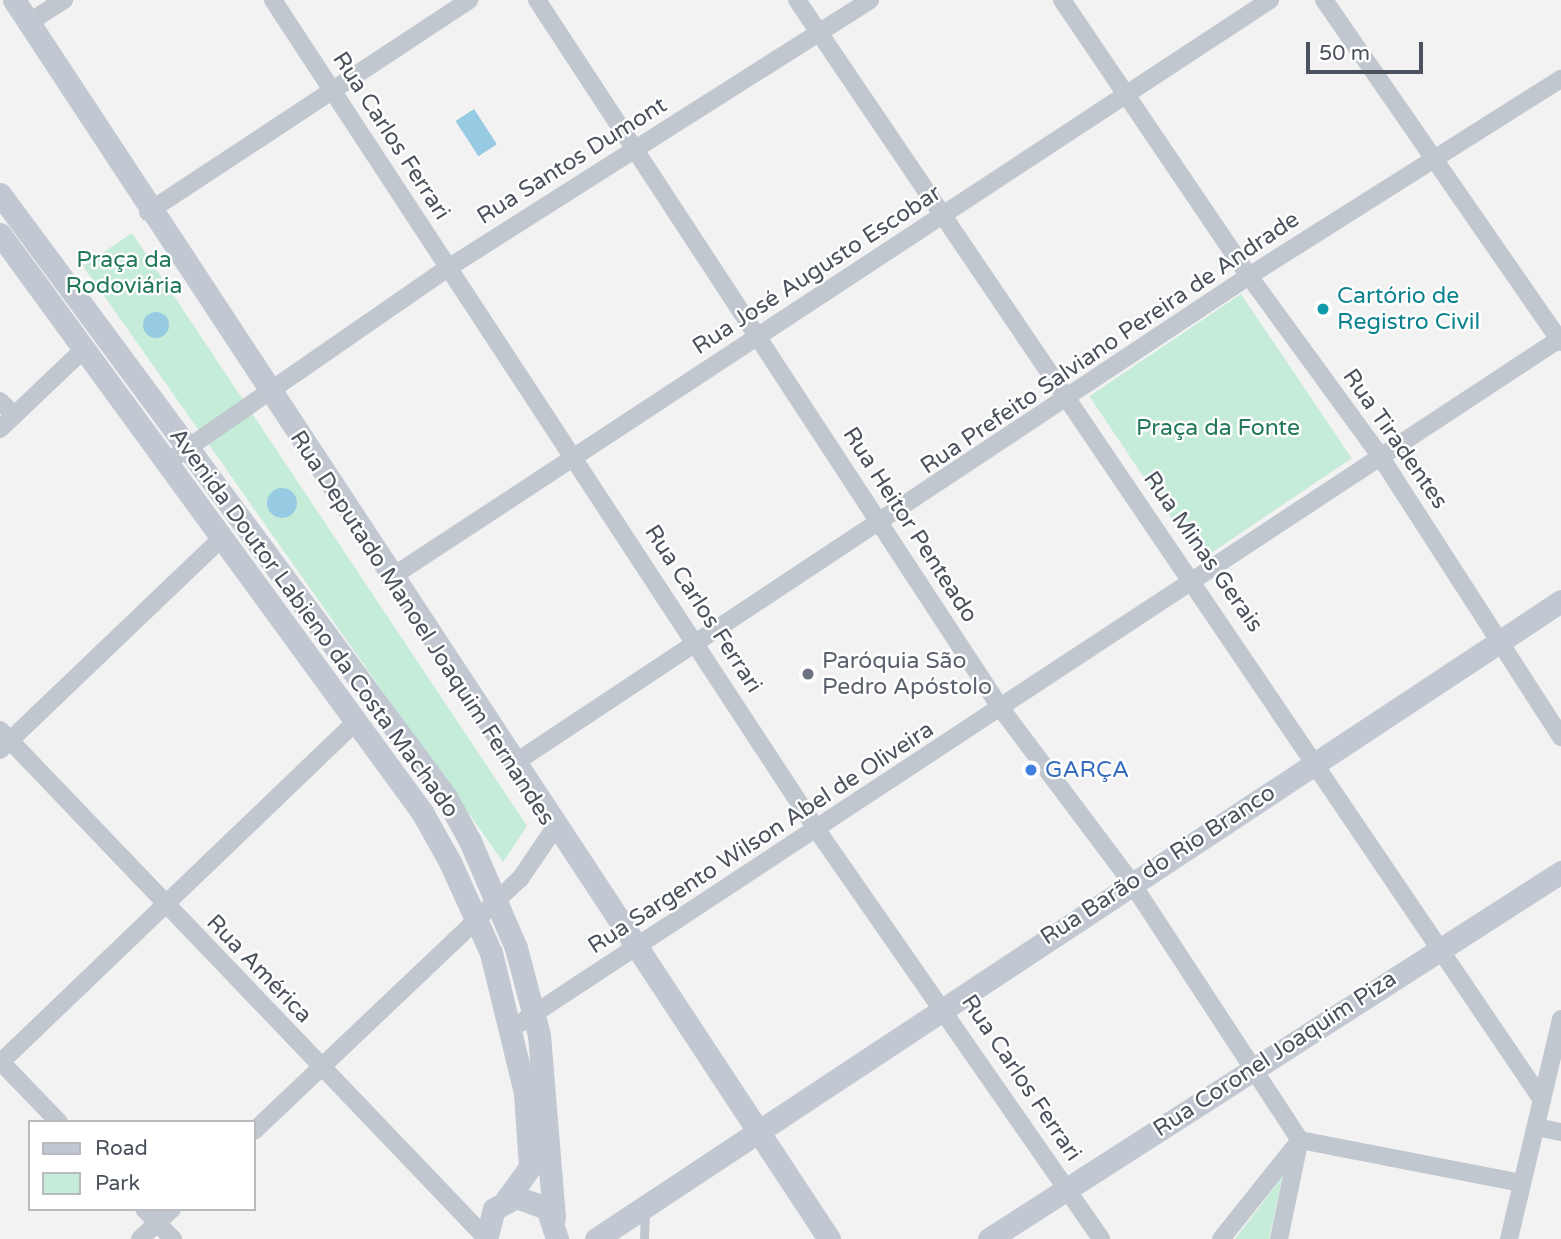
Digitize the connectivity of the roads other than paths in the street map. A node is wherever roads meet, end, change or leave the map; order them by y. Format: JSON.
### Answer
{"nodes":[{"id":1,"x":64,"y":0,"type":"edge"},
{"id":2,"x":273,"y":0,"type":"edge"},
{"id":3,"x":470,"y":0,"type":"edge"},
{"id":4,"x":537,"y":0,"type":"edge"},
{"id":5,"x":797,"y":0,"type":"edge"},
{"id":6,"x":870,"y":0,"type":"edge"},
{"id":7,"x":1062,"y":0,"type":"edge"},
{"id":8,"x":1270,"y":0,"type":"edge"},
{"id":9,"x":1325,"y":0,"type":"edge"},
{"id":10,"x":1343,"y":0,"type":"edge"},
{"id":11,"x":19,"y":9,"type":"edge"},
{"id":12,"x":1337,"y":19,"type":"junction"},
{"id":13,"x":819,"y":34,"type":"junction"},
{"id":14,"x":1561,"y":79,"type":"edge"},
{"id":15,"x":331,"y":89,"type":"junction"},
{"id":16,"x":1126,"y":98,"type":"junction"},
{"id":17,"x":635,"y":151,"type":"junction"},
{"id":18,"x":1432,"y":164,"type":"junction"},
{"id":19,"x":0,"y":194,"type":"edge"},
{"id":20,"x":148,"y":212,"type":"junction"},
{"id":21,"x":940,"y":218,"type":"junction"},
{"id":22,"x":0,"y":234,"type":"edge"},
{"id":23,"x":448,"y":268,"type":"junction"},
{"id":24,"x":1249,"y":276,"type":"junction"},
{"id":25,"x":758,"y":338,"type":"junction"},
{"id":26,"x":1560,"y":339,"type":"edge"},
{"id":27,"x":83,"y":350,"type":"junction"},
{"id":28,"x":269,"y":395,"type":"junction"},
{"id":29,"x":1062,"y":399,"type":"junction"},
{"id":30,"x":0,"y":401,"type":"edge"},
{"id":31,"x":14,"y":415,"type":"junction"},
{"id":32,"x":0,"y":429,"type":"edge"},
{"id":33,"x":188,"y":448,"type":"junction"},
{"id":34,"x":1378,"y":453,"type":"junction"},
{"id":35,"x":577,"y":458,"type":"junction"},
{"id":36,"x":166,"y":463,"type":"junction"},
{"id":37,"x":881,"y":526,"type":"junction"},
{"id":38,"x":221,"y":539,"type":"junction"},
{"id":39,"x":1193,"y":577,"type":"junction"},
{"id":40,"x":390,"y":578,"type":"junction"},
{"id":41,"x":1561,"y":601,"type":"edge"},
{"id":42,"x":1499,"y":641,"type":"junction"},
{"id":43,"x":696,"y":643,"type":"junction"},
{"id":44,"x":1002,"y":710,"type":"junction"},
{"id":45,"x":353,"y":724,"type":"junction"},
{"id":46,"x":1561,"y":737,"type":"edge"},
{"id":47,"x":4,"y":740,"type":"edge"},
{"id":48,"x":1316,"y":761,"type":"junction"},
{"id":49,"x":513,"y":765,"type":"junction"},
{"id":50,"x":554,"y":829,"type":"junction"},
{"id":51,"x":817,"y":830,"type":"junction"},
{"id":52,"x":1558,"y":876,"type":"edge"},
{"id":53,"x":1131,"y":882,"type":"junction"},
{"id":54,"x":499,"y":900,"type":"junction"},
{"id":55,"x":162,"y":904,"type":"junction"},
{"id":56,"x":476,"y":918,"type":"junction"},
{"id":57,"x":1439,"y":948,"type":"junction"},
{"id":58,"x":635,"y":950,"type":"junction"},
{"id":59,"x":944,"y":1007,"type":"junction"},
{"id":60,"x":534,"y":1017,"type":"junction"},
{"id":61,"x":1561,"y":1019,"type":"edge"},
{"id":62,"x":511,"y":1029,"type":"junction"},
{"id":63,"x":0,"y":1062,"type":"edge"},
{"id":64,"x":320,"y":1068,"type":"junction"},
{"id":65,"x":1251,"y":1069,"type":"junction"},
{"id":66,"x":1542,"y":1100,"type":"junction"},
{"id":67,"x":57,"y":1120,"type":"edge"},
{"id":68,"x":1537,"y":1127,"type":"junction"},
{"id":69,"x":256,"y":1129,"type":"edge"},
{"id":70,"x":1561,"y":1132,"type":"edge"},
{"id":71,"x":759,"y":1134,"type":"junction"},
{"id":72,"x":1300,"y":1140,"type":"junction"},
{"id":73,"x":1522,"y":1183,"type":"junction"},
{"id":74,"x":1066,"y":1189,"type":"junction"},
{"id":75,"x":506,"y":1200,"type":"junction"},
{"id":76,"x":645,"y":1208,"type":"junction"},
{"id":77,"x":146,"y":1211,"type":"edge"},
{"id":78,"x":170,"y":1211,"type":"edge"},
{"id":79,"x":157,"y":1223,"type":"junction"},
{"id":80,"x":556,"y":1228,"type":"edge"},
{"id":81,"x":480,"y":1234,"type":"edge"},
{"id":82,"x":609,"y":1235,"type":"edge"},
{"id":83,"x":140,"y":1239,"type":"edge"},
{"id":84,"x":173,"y":1239,"type":"edge"},
{"id":85,"x":643,"y":1239,"type":"edge"},
{"id":86,"x":829,"y":1239,"type":"edge"},
{"id":87,"x":989,"y":1239,"type":"edge"},
{"id":88,"x":1101,"y":1239,"type":"edge"},
{"id":89,"x":1221,"y":1239,"type":"edge"},
{"id":90,"x":1279,"y":1239,"type":"edge"},
{"id":91,"x":1509,"y":1239,"type":"edge"}],
"edges":[{"from":1,"to":11,"type":"street"},
{"from":2,"to":15,"type":"street","name":"Rua Carlos Ferrari"},
{"from":3,"to":15,"type":"street"},
{"from":4,"to":17,"type":"street","name":"Rua Heitor Penteado"},
{"from":5,"to":13,"type":"street","name":"Rua Minas Gerais"},
{"from":6,"to":13,"type":"street","name":"Rua Santos Dumont"},
{"from":7,"to":16,"type":"street","name":"Rua Tiradentes"},
{"from":8,"to":16,"type":"street","name":"Rua José Augusto Escobar"},
{"from":9,"to":12,"type":"street"},
{"from":10,"to":12,"type":"street"},
{"from":11,"to":20,"type":"main road","name":"Rua Deputado Manoel Joaquim Fernandes"},
{"from":12,"to":18,"type":"street"},
{"from":13,"to":17,"type":"street","name":"Rua Santos Dumont"},
{"from":13,"to":21,"type":"street","name":"Rua Minas Gerais"},
{"from":14,"to":18,"type":"street","name":"Rua Prefeito Salviano Pereira de Andrade"},
{"from":15,"to":20,"type":"street"},
{"from":15,"to":23,"type":"street","name":"Rua Carlos Ferrari"},
{"from":16,"to":21,"type":"street","name":"Rua José Augusto Escobar"},
{"from":16,"to":24,"type":"street","name":"Rua Tiradentes"},
{"from":17,"to":23,"type":"street","name":"Rua Santos Dumont"},
{"from":17,"to":25,"type":"street","name":"Rua Heitor Penteado"},
{"from":18,"to":24,"type":"street","name":"Rua Prefeito Salviano Pereira de Andrade"},
{"from":18,"to":26,"type":"street"},
{"from":19,"to":33,"type":"main road","name":"Avenida Doutor Labieno da Costa Machado"},
{"from":20,"to":28,"type":"main road","name":"Rua Deputado Manoel Joaquim Fernandes"},
{"from":21,"to":25,"type":"street","name":"Rua José Augusto Escobar"},
{"from":21,"to":29,"type":"street","name":"Rua Minas Gerais"},
{"from":22,"to":27,"type":"main road","name":"Avenida Doutor Labieno da Costa Machado"},
{"from":23,"to":28,"type":"street","name":"Rua Santos Dumont"},
{"from":23,"to":35,"type":"street","name":"Rua Carlos Ferrari"},
{"from":24,"to":29,"type":"street","name":"Rua Prefeito Salviano Pereira de Andrade"},
{"from":24,"to":34,"type":"street","name":"Rua Tiradentes"},
{"from":25,"to":35,"type":"street","name":"Rua José Augusto Escobar"},
{"from":25,"to":37,"type":"street","name":"Rua Heitor Penteado"},
{"from":26,"to":34,"type":"street","name":"Rua Sargento Wilson Abel de Oliveira"},
{"from":27,"to":31,"type":"street"},
{"from":27,"to":36,"type":"main road","name":"Avenida Doutor Labieno da Costa Machado"},
{"from":28,"to":33,"type":"street","name":"Rua Santos Dumont"},
{"from":28,"to":40,"type":"main road","name":"Rua Deputado Manoel Joaquim Fernandes"},
{"from":29,"to":37,"type":"street","name":"Rua Prefeito Salviano Pereira de Andrade"},
{"from":29,"to":39,"type":"street","name":"Rua Minas Gerais"},
{"from":30,"to":31,"type":"street"},
{"from":31,"to":32,"type":"street"},
{"from":33,"to":36,"type":"street","name":"Rua Santos Dumont"},
{"from":33,"to":54,"type":"main road","name":"Avenida Doutor Labieno da Costa Machado"},
{"from":34,"to":39,"type":"street","name":"Rua Sargento Wilson Abel de Oliveira"},
{"from":34,"to":42,"type":"street","name":"Rua Tiradentes"},
{"from":35,"to":40,"type":"street","name":"Rua José Augusto Escobar"},
{"from":35,"to":43,"type":"street","name":"Rua Carlos Ferrari"},
{"from":36,"to":38,"type":"main road","name":"Avenida Doutor Labieno da Costa Machado"},
{"from":37,"to":43,"type":"street","name":"Rua Prefeito Salviano Pereira de Andrade"},
{"from":37,"to":44,"type":"street","name":"Rua Heitor Penteado"},
{"from":38,"to":45,"type":"main road","name":"Avenida Doutor Labieno da Costa Machado"},
{"from":38,"to":47,"type":"street"},
{"from":39,"to":44,"type":"street","name":"Rua Sargento Wilson Abel de Oliveira"},
{"from":39,"to":48,"type":"street","name":"Rua Minas Gerais"},
{"from":40,"to":49,"type":"main road","name":"Rua Deputado Manoel Joaquim Fernandes"},
{"from":41,"to":42,"type":"main road","name":"Rua Barão do Rio Branco"},
{"from":42,"to":46,"type":"street","name":"Rua Tiradentes"},
{"from":42,"to":48,"type":"main road","name":"Rua Barão do Rio Branco"},
{"from":43,"to":49,"type":"street","name":"Rua Prefeito Salviano Pereira de Andrade"},
{"from":43,"to":51,"type":"street","name":"Rua Carlos Ferrari"},
{"from":44,"to":51,"type":"street","name":"Rua Sargento Wilson Abel de Oliveira"},
{"from":44,"to":53,"type":"street","name":"Rua Heitor Penteado"},
{"from":45,"to":55,"type":"street"},
{"from":45,"to":56,"type":"main road","name":"Avenida Doutor Labieno da Costa Machado"},
{"from":47,"to":55,"type":"street","name":"Rua América"},
{"from":48,"to":53,"type":"main road","name":"Rua Barão do Rio Branco"},
{"from":48,"to":57,"type":"street","name":"Rua Minas Gerais"},
{"from":49,"to":50,"type":"main road","name":"Rua Deputado Manoel Joaquim Fernandes"},
{"from":50,"to":54,"type":"street"},
{"from":50,"to":58,"type":"main road","name":"Rua Deputado Manoel Joaquim Fernandes"},
{"from":51,"to":58,"type":"street","name":"Rua Sargento Wilson Abel de Oliveira"},
{"from":51,"to":59,"type":"street","name":"Rua Carlos Ferrari"},
{"from":52,"to":57,"type":"main road","name":"Rua Coronel Joaquim Piza"},
{"from":53,"to":59,"type":"main road","name":"Rua Barão do Rio Branco"},
{"from":53,"to":65,"type":"street","name":"Rua Heitor Penteado"},
{"from":54,"to":56,"type":"street"},
{"from":54,"to":60,"type":"main road","name":"Avenida Doutor Labieno da Costa Machado"},
{"from":55,"to":63,"type":"street"},
{"from":55,"to":64,"type":"street","name":"Rua América"},
{"from":56,"to":62,"type":"main road","name":"Avenida Doutor Labieno da Costa Machado"},
{"from":56,"to":64,"type":"street"},
{"from":57,"to":65,"type":"main road","name":"Rua Coronel Joaquim Piza"},
{"from":57,"to":66,"type":"street","name":"Rua Minas Gerais"},
{"from":58,"to":60,"type":"street","name":"Rua Sargento Wilson Abel de Oliveira"},
{"from":58,"to":71,"type":"main road","name":"Rua Deputado Manoel Joaquim Fernandes"},
{"from":59,"to":71,"type":"main road","name":"Rua Barão do Rio Branco"},
{"from":59,"to":74,"type":"street","name":"Rua Carlos Ferrari"},
{"from":60,"to":62,"type":"street","name":"Rua Sargento Wilson Abel de Oliveira"},
{"from":60,"to":80,"type":"main road","name":"Avenida Doutor Labieno da Costa Machado"},
{"from":61,"to":66,"type":"street"},
{"from":62,"to":75,"type":"main road","name":"Avenida Doutor Labieno da Costa Machado"},
{"from":63,"to":67,"type":"street"},
{"from":64,"to":69,"type":"street"},
{"from":64,"to":81,"type":"street","name":"Rua América"},
{"from":65,"to":72,"type":"street","name":"Rua Heitor Penteado"},
{"from":65,"to":74,"type":"main road","name":"Rua Coronel Joaquim Piza"},
{"from":66,"to":68,"type":"street"},
{"from":68,"to":70,"type":"street"},
{"from":68,"to":73,"type":"street"},
{"from":71,"to":76,"type":"main road","name":"Rua Barão do Rio Branco"},
{"from":71,"to":86,"type":"main road","name":"Rua Deputado Manoel Joaquim Fernandes"},
{"from":72,"to":73,"type":"street"},
{"from":72,"to":89,"type":"street"},
{"from":72,"to":90,"type":"street"},
{"from":73,"to":91,"type":"street"},
{"from":74,"to":87,"type":"main road","name":"Rua Coronel Joaquim Piza"},
{"from":74,"to":88,"type":"street","name":"Rua Carlos Ferrari"},
{"from":75,"to":80,"type":"main road"},
{"from":75,"to":81,"type":"main road","name":"Avenida Doutor Labieno da Costa Machado"},
{"from":76,"to":82,"type":"main road","name":"Rua Barão do Rio Branco"},
{"from":76,"to":85,"type":"lane"},
{"from":77,"to":79,"type":"street"},
{"from":78,"to":79,"type":"street"},
{"from":79,"to":83,"type":"street"},
{"from":79,"to":84,"type":"street"}]}
